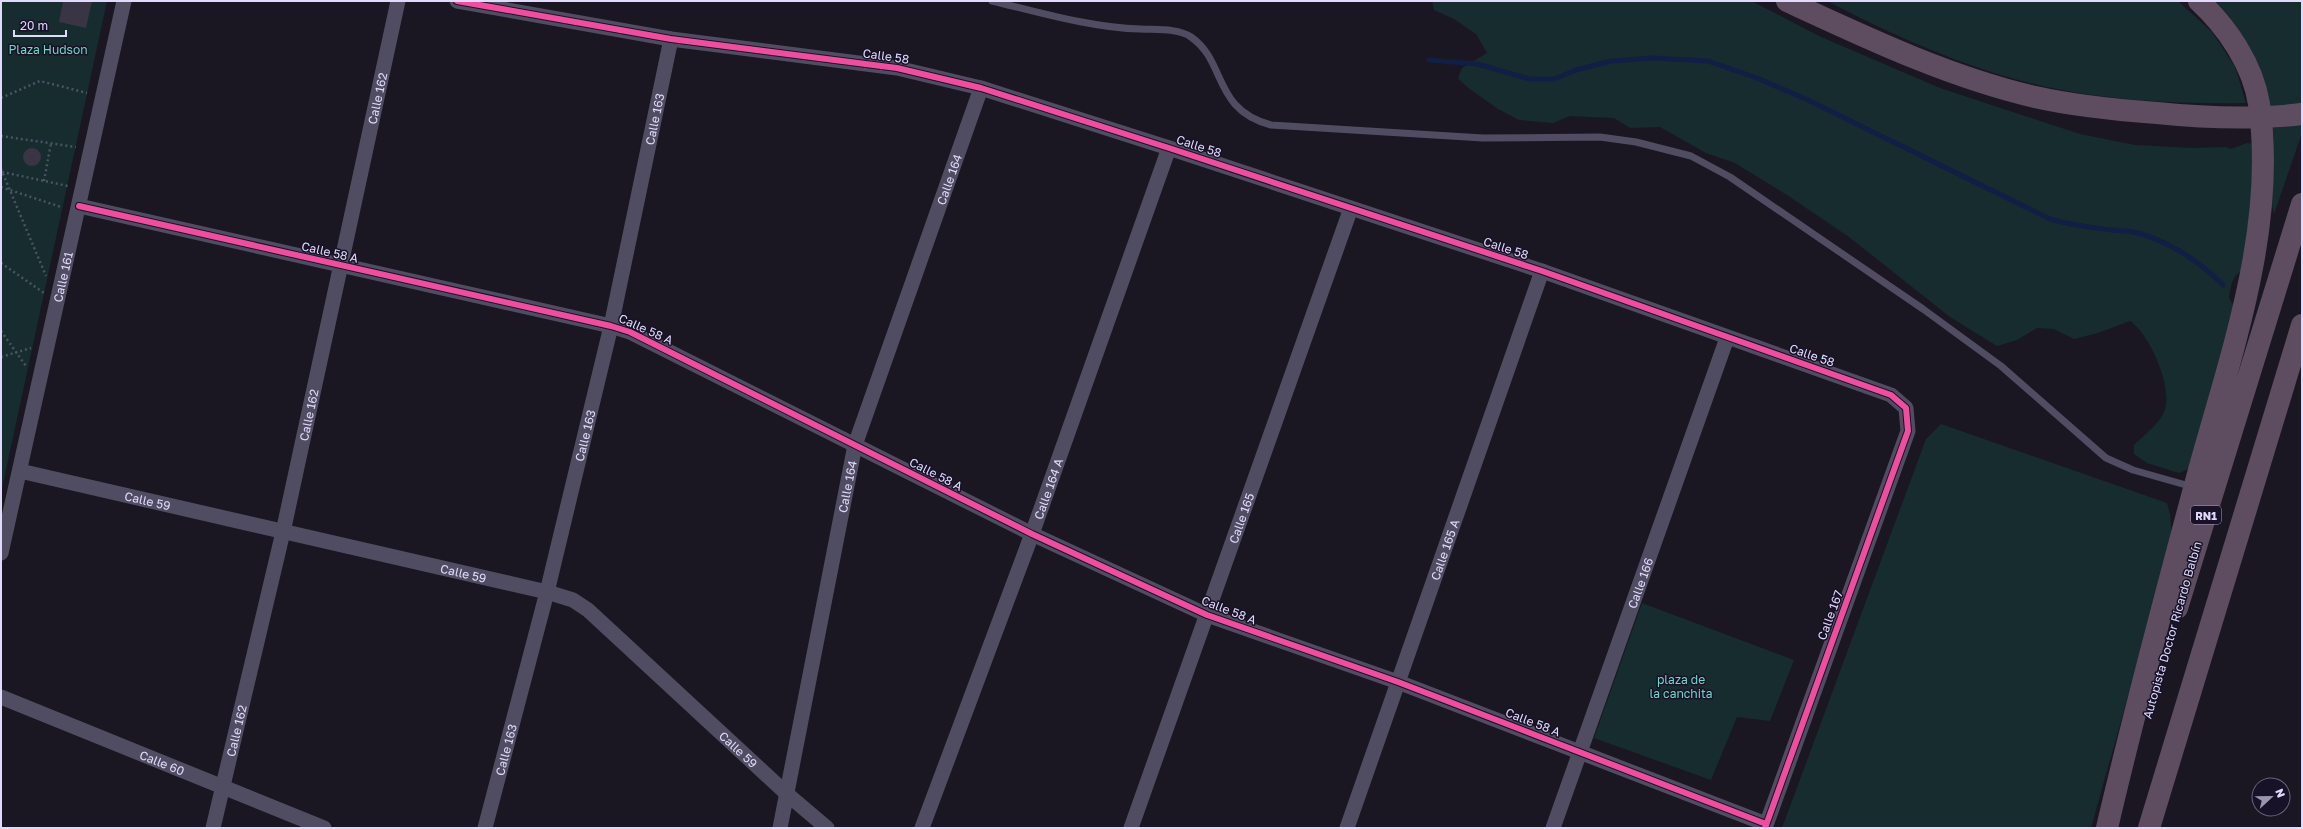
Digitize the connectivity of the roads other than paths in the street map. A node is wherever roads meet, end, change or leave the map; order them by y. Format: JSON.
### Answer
{"nodes":[{"id":1,"x":124,"y":1,"type":"edge"},
{"id":2,"x":398,"y":1,"type":"edge"},
{"id":3,"x":457,"y":1,"type":"edge"},
{"id":4,"x":992,"y":1,"type":"edge"},
{"id":5,"x":1787,"y":1,"type":"edge"},
{"id":6,"x":2199,"y":1,"type":"edge"},
{"id":7,"x":671,"y":39,"type":"junction"},
{"id":8,"x":982,"y":88,"type":"junction"},
{"id":9,"x":2302,"y":114,"type":"edge"},
{"id":10,"x":1169,"y":148,"type":"junction"},
{"id":11,"x":2302,"y":204,"type":"edge"},
{"id":12,"x":1351,"y":208,"type":"junction"},
{"id":13,"x":78,"y":209,"type":"junction"},
{"id":14,"x":340,"y":266,"type":"junction"},
{"id":15,"x":1542,"y":271,"type":"junction"},
{"id":16,"x":2302,"y":325,"type":"edge"},
{"id":17,"x":611,"y":326,"type":"junction"},
{"id":18,"x":1727,"y":338,"type":"junction"},
{"id":19,"x":1906,"y":408,"type":"joint"},
{"id":20,"x":855,"y":445,"type":"junction"},
{"id":21,"x":20,"y":471,"type":"junction"},
{"id":22,"x":2195,"y":487,"type":"junction"},
{"id":23,"x":283,"y":532,"type":"junction"},
{"id":24,"x":1032,"y":534,"type":"junction"},
{"id":25,"x":1,"y":553,"type":"edge"},
{"id":26,"x":547,"y":592,"type":"junction"},
{"id":27,"x":1207,"y":614,"type":"junction"},
{"id":28,"x":1398,"y":682,"type":"junction"},
{"id":29,"x":1,"y":697,"type":"edge"},
{"id":30,"x":1580,"y":752,"type":"junction"},
{"id":31,"x":222,"y":788,"type":"junction"},
{"id":32,"x":787,"y":794,"type":"junction"},
{"id":33,"x":1766,"y":826,"type":"edge"},
{"id":34,"x":213,"y":828,"type":"edge"},
{"id":35,"x":324,"y":828,"type":"edge"},
{"id":36,"x":485,"y":828,"type":"edge"},
{"id":37,"x":780,"y":828,"type":"edge"},
{"id":38,"x":827,"y":828,"type":"edge"},
{"id":39,"x":922,"y":828,"type":"edge"},
{"id":40,"x":1131,"y":828,"type":"edge"},
{"id":41,"x":1347,"y":828,"type":"edge"},
{"id":42,"x":1553,"y":828,"type":"edge"},
{"id":43,"x":2107,"y":828,"type":"edge"},
{"id":44,"x":2115,"y":828,"type":"edge"},
{"id":45,"x":2149,"y":828,"type":"edge"}],
"edges":[{"from":1,"to":13,"type":"street","name":"Calle 161"},
{"from":2,"to":14,"type":"street","name":"Calle 162"},
{"from":3,"to":7,"type":"street","name":"Calle 58"},
{"from":4,"to":22,"type":"lane"},
{"from":5,"to":9,"type":"highway"},
{"from":6,"to":22,"type":"highway"},
{"from":7,"to":8,"type":"street","name":"Calle 58"},
{"from":7,"to":17,"type":"street","name":"Calle 163"},
{"from":8,"to":10,"type":"street","name":"Calle 58"},
{"from":8,"to":20,"type":"street","name":"Calle 164"},
{"from":10,"to":12,"type":"street","name":"Calle 58"},
{"from":10,"to":24,"type":"street","name":"Calle 164 A"},
{"from":11,"to":44,"type":"highway","name":"Autopista Doctor Ricardo Balbín","number":"RN1"},
{"from":12,"to":15,"type":"street","name":"Calle 58"},
{"from":12,"to":27,"type":"street","name":"Calle 165"},
{"from":13,"to":14,"type":"street","name":"Calle 58 A"},
{"from":13,"to":21,"type":"street","name":"Calle 161"},
{"from":14,"to":17,"type":"street","name":"Calle 58 A"},
{"from":14,"to":23,"type":"street","name":"Calle 162"},
{"from":15,"to":18,"type":"street","name":"Calle 58"},
{"from":15,"to":28,"type":"street","name":"Calle 165 A"},
{"from":16,"to":45,"type":"highway"},
{"from":17,"to":20,"type":"street","name":"Calle 58 A"},
{"from":17,"to":26,"type":"street","name":"Calle 163"},
{"from":18,"to":19,"type":"street","name":"Calle 58"},
{"from":18,"to":30,"type":"street","name":"Calle 166"},
{"from":19,"to":33,"type":"street","name":"Calle 167"},
{"from":20,"to":24,"type":"street","name":"Calle 58 A"},
{"from":20,"to":32,"type":"street","name":"Calle 164"},
{"from":21,"to":23,"type":"street","name":"Calle 59"},
{"from":21,"to":25,"type":"street","name":"Calle 161"},
{"from":22,"to":43,"type":"highway"},
{"from":23,"to":26,"type":"street","name":"Calle 59"},
{"from":23,"to":31,"type":"street","name":"Calle 162"},
{"from":24,"to":27,"type":"street","name":"Calle 58 A"},
{"from":24,"to":39,"type":"street","name":"Calle 164 A"},
{"from":26,"to":32,"type":"street","name":"Calle 59"},
{"from":26,"to":36,"type":"street","name":"Calle 163"},
{"from":27,"to":28,"type":"street","name":"Calle 58 A"},
{"from":27,"to":40,"type":"street","name":"Calle 165"},
{"from":28,"to":30,"type":"street","name":"Calle 58 A"},
{"from":28,"to":41,"type":"street","name":"Calle 165 A"},
{"from":29,"to":31,"type":"street","name":"Calle 60"},
{"from":30,"to":33,"type":"street","name":"Calle 58 A"},
{"from":30,"to":42,"type":"street","name":"Calle 166"},
{"from":31,"to":34,"type":"street","name":"Calle 162"},
{"from":31,"to":35,"type":"street","name":"Calle 60"},
{"from":32,"to":37,"type":"street","name":"Calle 164"},
{"from":32,"to":38,"type":"street","name":"Calle 59"}]}
